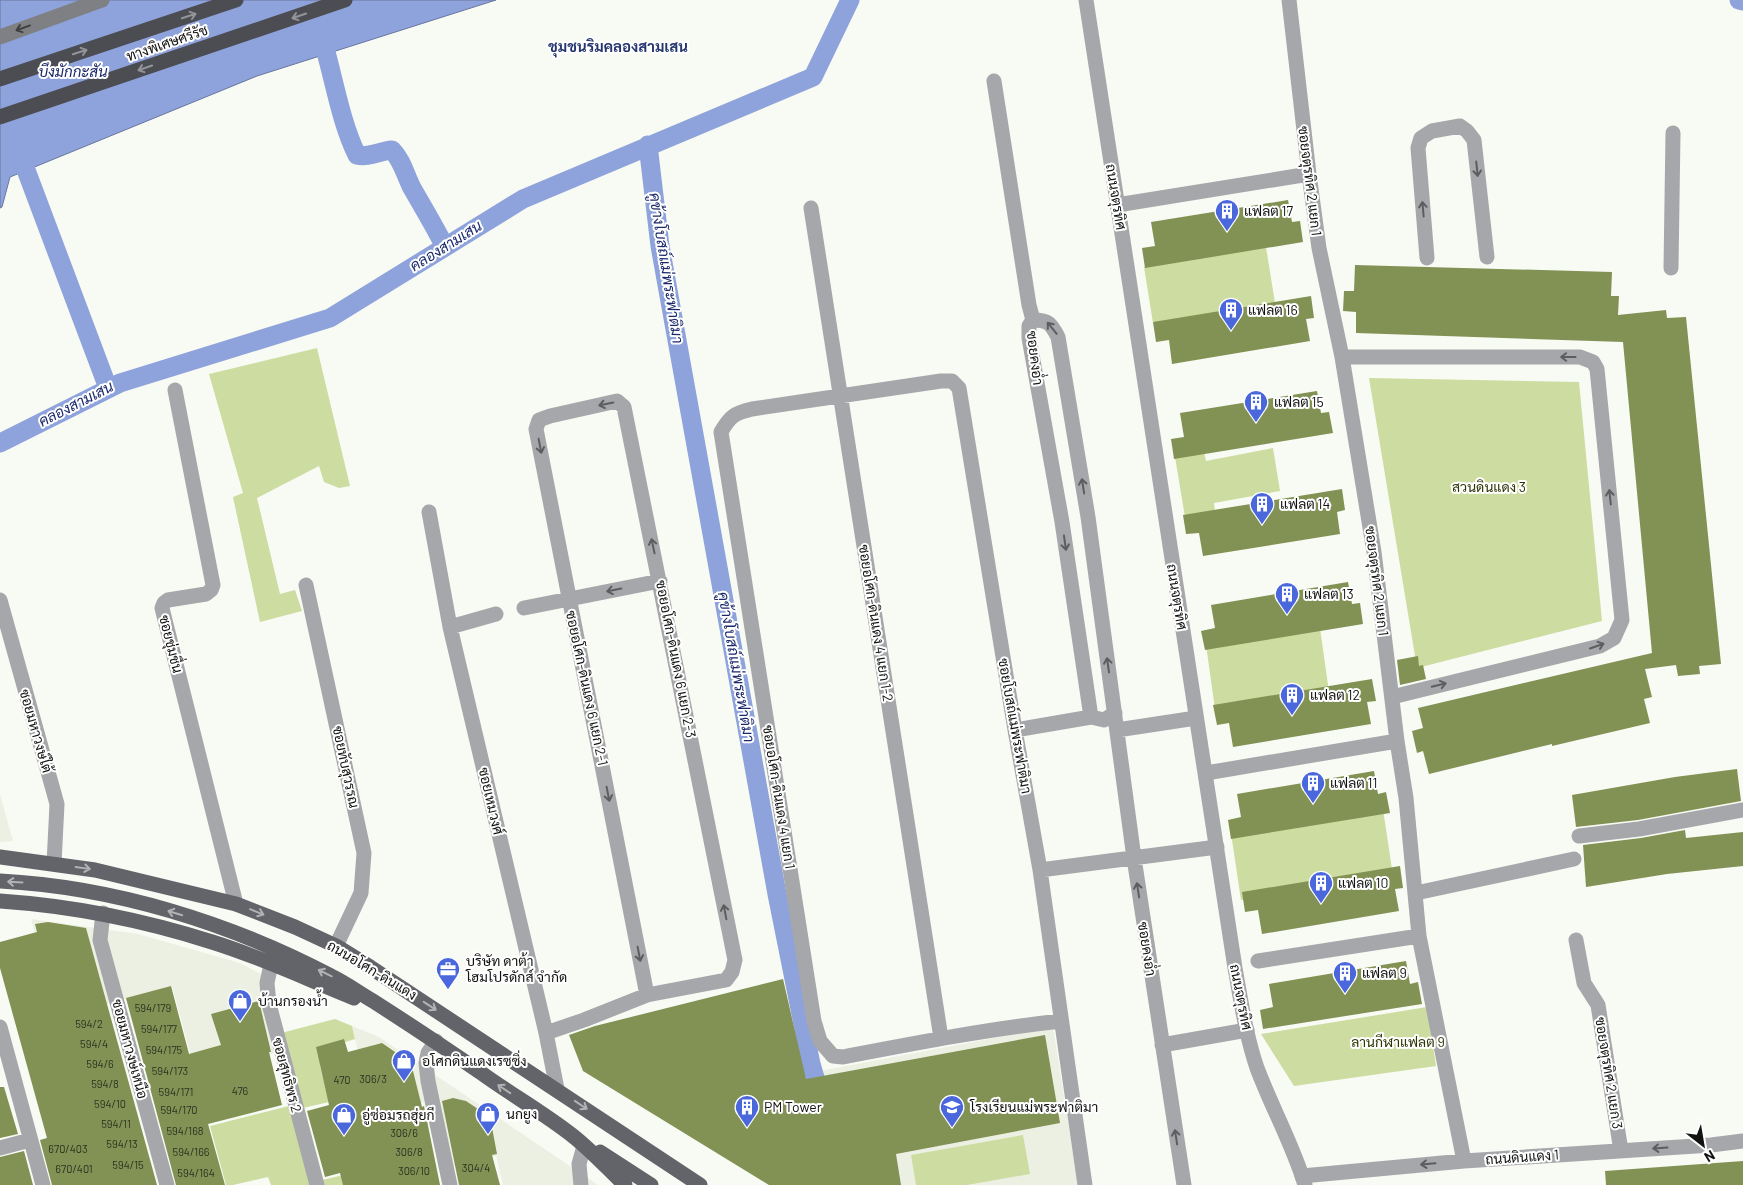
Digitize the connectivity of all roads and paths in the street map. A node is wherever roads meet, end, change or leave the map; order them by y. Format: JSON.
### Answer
{"nodes":[{"id":1,"x":102,"y":0,"type":"edge"},
{"id":2,"x":236,"y":0,"type":"edge"},
{"id":3,"x":345,"y":0,"type":"edge"},
{"id":4,"x":1086,"y":0,"type":"edge"},
{"id":5,"x":1289,"y":0,"type":"edge"},
{"id":6,"x":0,"y":37,"type":"edge"},
{"id":7,"x":0,"y":78,"type":"edge"},
{"id":8,"x":994,"y":81,"type":"dead end"},
{"id":9,"x":0,"y":117,"type":"edge"},
{"id":10,"x":1672,"y":133,"type":"dead end"},
{"id":11,"x":1309,"y":174,"type":"junction"},
{"id":12,"x":1117,"y":205,"type":"junction"},
{"id":13,"x":811,"y":208,"type":"dead end"},
{"id":14,"x":1487,"y":257,"type":"dead end"},
{"id":15,"x":1427,"y":258,"type":"dead end"},
{"id":16,"x":1671,"y":268,"type":"dead end"},
{"id":17,"x":1034,"y":320,"type":"junction"},
{"id":18,"x":1342,"y":356,"type":"junction"},
{"id":19,"x":175,"y":390,"type":"dead end"},
{"id":20,"x":840,"y":397,"type":"junction"},
{"id":21,"x":578,"y":410,"type":"joint"},
{"id":22,"x":429,"y":512,"type":"dead end"},
{"id":23,"x":1088,"y":517,"type":"junction"},
{"id":24,"x":1062,"y":522,"type":"junction"},
{"id":25,"x":660,"y":581,"type":"junction"},
{"id":26,"x":306,"y":585,"type":"dead end"},
{"id":27,"x":568,"y":599,"type":"junction"},
{"id":28,"x":0,"y":600,"type":"edge"},
{"id":29,"x":524,"y":608,"type":"dead end"},
{"id":30,"x":496,"y":614,"type":"dead end"},
{"id":31,"x":450,"y":627,"type":"junction"},
{"id":32,"x":1392,"y":697,"type":"junction"},
{"id":33,"x":1114,"y":713,"type":"junction"},
{"id":34,"x":1091,"y":717,"type":"junction"},
{"id":35,"x":1196,"y":718,"type":"junction"},
{"id":36,"x":1015,"y":730,"type":"junction"},
{"id":37,"x":1117,"y":730,"type":"junction"},
{"id":38,"x":1397,"y":741,"type":"junction"},
{"id":39,"x":1206,"y":773,"type":"junction"},
{"id":40,"x":1743,"y":810,"type":"edge"},
{"id":41,"x":1579,"y":836,"type":"dead end"},
{"id":42,"x":1217,"y":848,"type":"junction"},
{"id":43,"x":0,"y":857,"type":"edge"},
{"id":44,"x":1134,"y":858,"type":"junction"},
{"id":45,"x":1574,"y":859,"type":"dead end"},
{"id":46,"x":54,"y":864,"type":"junction"},
{"id":47,"x":1040,"y":870,"type":"junction"},
{"id":48,"x":0,"y":881,"type":"edge"},
{"id":49,"x":1416,"y":893,"type":"junction"},
{"id":50,"x":0,"y":901,"type":"edge"},
{"id":51,"x":236,"y":904,"type":"junction"},
{"id":52,"x":103,"y":913,"type":"junction"},
{"id":53,"x":1419,"y":936,"type":"junction"},
{"id":54,"x":1576,"y":940,"type":"dead end"},
{"id":55,"x":336,"y":946,"type":"junction"},
{"id":56,"x":1258,"y":961,"type":"dead end"},
{"id":57,"x":271,"y":964,"type":"junction"},
{"id":58,"x":647,"y":995,"type":"junction"},
{"id":59,"x":397,"y":1016,"type":"junction"},
{"id":60,"x":1061,"y":1021,"type":"junction"},
{"id":61,"x":0,"y":1027,"type":"edge"},
{"id":62,"x":1246,"y":1030,"type":"junction"},
{"id":63,"x":546,"y":1033,"type":"junction"},
{"id":64,"x":942,"y":1038,"type":"junction"},
{"id":65,"x":436,"y":1042,"type":"junction"},
{"id":66,"x":1162,"y":1045,"type":"junction"},
{"id":67,"x":557,"y":1089,"type":"junction"},
{"id":68,"x":30,"y":1140,"type":"junction"},
{"id":69,"x":1743,"y":1141,"type":"edge"},
{"id":70,"x":583,"y":1142,"type":"junction"},
{"id":71,"x":0,"y":1148,"type":"edge"},
{"id":72,"x":1621,"y":1151,"type":"junction"},
{"id":73,"x":1464,"y":1161,"type":"junction"},
{"id":74,"x":1303,"y":1181,"type":"edge"},
{"id":75,"x":43,"y":1185,"type":"edge"},
{"id":76,"x":167,"y":1185,"type":"edge"},
{"id":77,"x":317,"y":1185,"type":"edge"},
{"id":78,"x":450,"y":1185,"type":"edge"},
{"id":79,"x":581,"y":1185,"type":"edge"},
{"id":80,"x":626,"y":1185,"type":"edge"},
{"id":81,"x":651,"y":1185,"type":"edge"},
{"id":82,"x":700,"y":1185,"type":"edge"},
{"id":83,"x":1085,"y":1185,"type":"edge"},
{"id":84,"x":1184,"y":1185,"type":"edge"}],
"edges":[{"from":1,"to":6,"type":"main road","one_way":true},
{"from":7,"to":2,"type":"highway","name":"ทางพิเศษศรีรัช","one_way":true},
{"from":3,"to":9,"type":"highway","name":"ทางพิเศษศรีรัช","one_way":true},
{"from":4,"to":12,"type":"street","name":"ถนนจตุรทิศ"},
{"from":5,"to":11,"type":"street","name":"ซอยจตุรทิศ 2 แยก 1"},
{"from":8,"to":17,"type":"street"},
{"from":10,"to":16,"type":"street"},
{"from":11,"to":12,"type":"street"},
{"from":11,"to":18,"type":"street","name":"ซอยจตุรทิศ 2 แยก 1"},
{"from":12,"to":35,"type":"street","name":"ถนนจตุรทิศ"},
{"from":13,"to":20,"type":"street","name":"ซอยอโศก-ดินแดง 4 แยก 1-2"},
{"from":15,"to":14,"type":"street","one_way":true},
{"from":23,"to":17,"type":"street","name":"ซอยคงอ่ำ","one_way":true},
{"from":17,"to":24,"type":"street","name":"ซอยคงอ่ำ"},
{"from":18,"to":32,"type":"street","name":"ซอยจตุรทิศ 2 แยก 1"},
{"from":32,"to":18,"type":"street","one_way":true},
{"from":19,"to":51,"type":"street","name":"ซอยชุ่มชื่น"},
{"from":20,"to":36,"type":"street","name":"ซอยโบสถ์แม่พระฟาติมา"},
{"from":20,"to":64,"type":"street","name":"ซอยอโศก-ดินแดง 4 แยก 1-2"},
{"from":20,"to":64,"type":"street","name":"ซอยอโศก-ดินแดง 4 แยก 1"},
{"from":25,"to":21,"type":"street","name":"ซอยอโศก-ดินแดง 6 แยก 2-3","one_way":true},
{"from":21,"to":27,"type":"street","name":"ซอยอโศก-ดินแดง 6 แยก 2-1","one_way":true},
{"from":22,"to":31,"type":"street","name":"ซอยเหมวงศ์"},
{"from":23,"to":24,"type":"street"},
{"from":33,"to":23,"type":"street","name":"ซอยคงอ่ำ","one_way":true},
{"from":24,"to":34,"type":"street","name":"ซอยคงอ่ำ","one_way":true},
{"from":25,"to":27,"type":"street","one_way":true},
{"from":58,"to":25,"type":"street","name":"ซอยอโศก-ดินแดง 6 แยก 2-3","one_way":true},
{"from":26,"to":55,"type":"street","name":"ซอยทับสุวรรณ"},
{"from":27,"to":29,"type":"street"},
{"from":27,"to":58,"type":"street","name":"ซอยอโศก-ดินแดง 6 แยก 2-1","one_way":true},
{"from":28,"to":46,"type":"street","name":"ซอยมหาวงษ์ใต้"},
{"from":30,"to":31,"type":"street"},
{"from":31,"to":63,"type":"street","name":"ซอยเหมวงศ์"},
{"from":32,"to":38,"type":"street","name":"ซอยจตุรทิศ 2 แยก 1"},
{"from":33,"to":34,"type":"street"},
{"from":33,"to":37,"type":"street","name":"ซอยคงอ่ำ"},
{"from":34,"to":36,"type":"street"},
{"from":35,"to":37,"type":"street"},
{"from":35,"to":39,"type":"street","name":"ถนนจตุรทิศ"},
{"from":36,"to":47,"type":"street","name":"ซอยโบสถ์แม่พระฟาติมา"},
{"from":37,"to":44,"type":"street","name":"ซอยคงอ่ำ"},
{"from":38,"to":39,"type":"street"},
{"from":38,"to":49,"type":"street","name":"ซอยจตุรทิศ 2 แยก 1"},
{"from":39,"to":42,"type":"street","name":"ถนนจตุรทิศ"},
{"from":40,"to":41,"type":"street"},
{"from":42,"to":44,"type":"street"},
{"from":42,"to":62,"type":"street","name":"ถนนจตุรทิศ"},
{"from":43,"to":46,"type":"main road","name":"ถนนอโศก-ดินแดง"},
{"from":44,"to":47,"type":"street"},
{"from":66,"to":44,"type":"street","name":"ซอยคงอ่ำ","one_way":true},
{"from":45,"to":49,"type":"street"},
{"from":46,"to":51,"type":"main road","name":"ถนนอโศก-ดินแดง","one_way":true},
{"from":47,"to":60,"type":"street","name":"ซอยโบสถ์แม่พระฟาติมา"},
{"from":59,"to":48,"type":"main road","name":"ถนนอโศก-ดินแดง","one_way":true},
{"from":49,"to":53,"type":"street","name":"ซอยจตุรทิศ 2 แยก 1"},
{"from":50,"to":52,"type":"main road","name":"ถนนอโศก-ดินแดง"},
{"from":51,"to":55,"type":"main road","name":"ถนนอโศก-ดินแดง","one_way":true},
{"from":52,"to":57,"type":"main road","name":"ถนนอโศก-ดินแดง"},
{"from":52,"to":76,"type":"street","name":"ซอยมหาวงษ์เหนือ"},
{"from":53,"to":56,"type":"street"},
{"from":53,"to":73,"type":"street","name":"ซอยจตุรทิศ 2 แยก 1"},
{"from":54,"to":72,"type":"street","name":"ซอยจตุรทิศ 2 แยก 3"},
{"from":55,"to":67,"type":"main road","name":"ถนนอโศก-ดินแดง","one_way":true},
{"from":57,"to":59,"type":"main road","name":"ถนนอโศก-ดินแดง"},
{"from":57,"to":77,"type":"street","name":"ซอยสุทธิพร 2"},
{"from":58,"to":63,"type":"street"},
{"from":59,"to":65,"type":"main road","name":"ถนนอโศก-ดินแดง"},
{"from":60,"to":64,"type":"street","name":"ซอยอโศก-ดินแดง 4 แยก 1"},
{"from":60,"to":83,"type":"street","name":"ซอยโบสถ์แม่พระฟาติมา"},
{"from":61,"to":68,"type":"street"},
{"from":62,"to":66,"type":"street"},
{"from":62,"to":74,"type":"street","name":"ถนนจตุรทิศ"},
{"from":63,"to":67,"type":"street","name":"ซอยเหมวงศ์"},
{"from":70,"to":65,"type":"main road","name":"ถนนอโศก-ดินแดง","one_way":true},
{"from":65,"to":78,"type":"street"},
{"from":84,"to":66,"type":"street","name":"ซอยคงอ่ำ","one_way":true},
{"from":67,"to":82,"type":"main road","name":"ถนนอโศก-ดินแดง","one_way":true},
{"from":68,"to":71,"type":"street"},
{"from":68,"to":75,"type":"street"},
{"from":69,"to":72,"type":"street","name":"ถนนดินแดง 1","one_way":true},
{"from":70,"to":79,"type":"street"},
{"from":70,"to":80,"type":"main road","name":"ถนนอโศก-ดินแดง"},
{"from":70,"to":81,"type":"main road"},
{"from":72,"to":73,"type":"street","name":"ถนนดินแดง 1"},
{"from":73,"to":74,"type":"street","name":"ถนนดินแดง 1","one_way":true}]}
